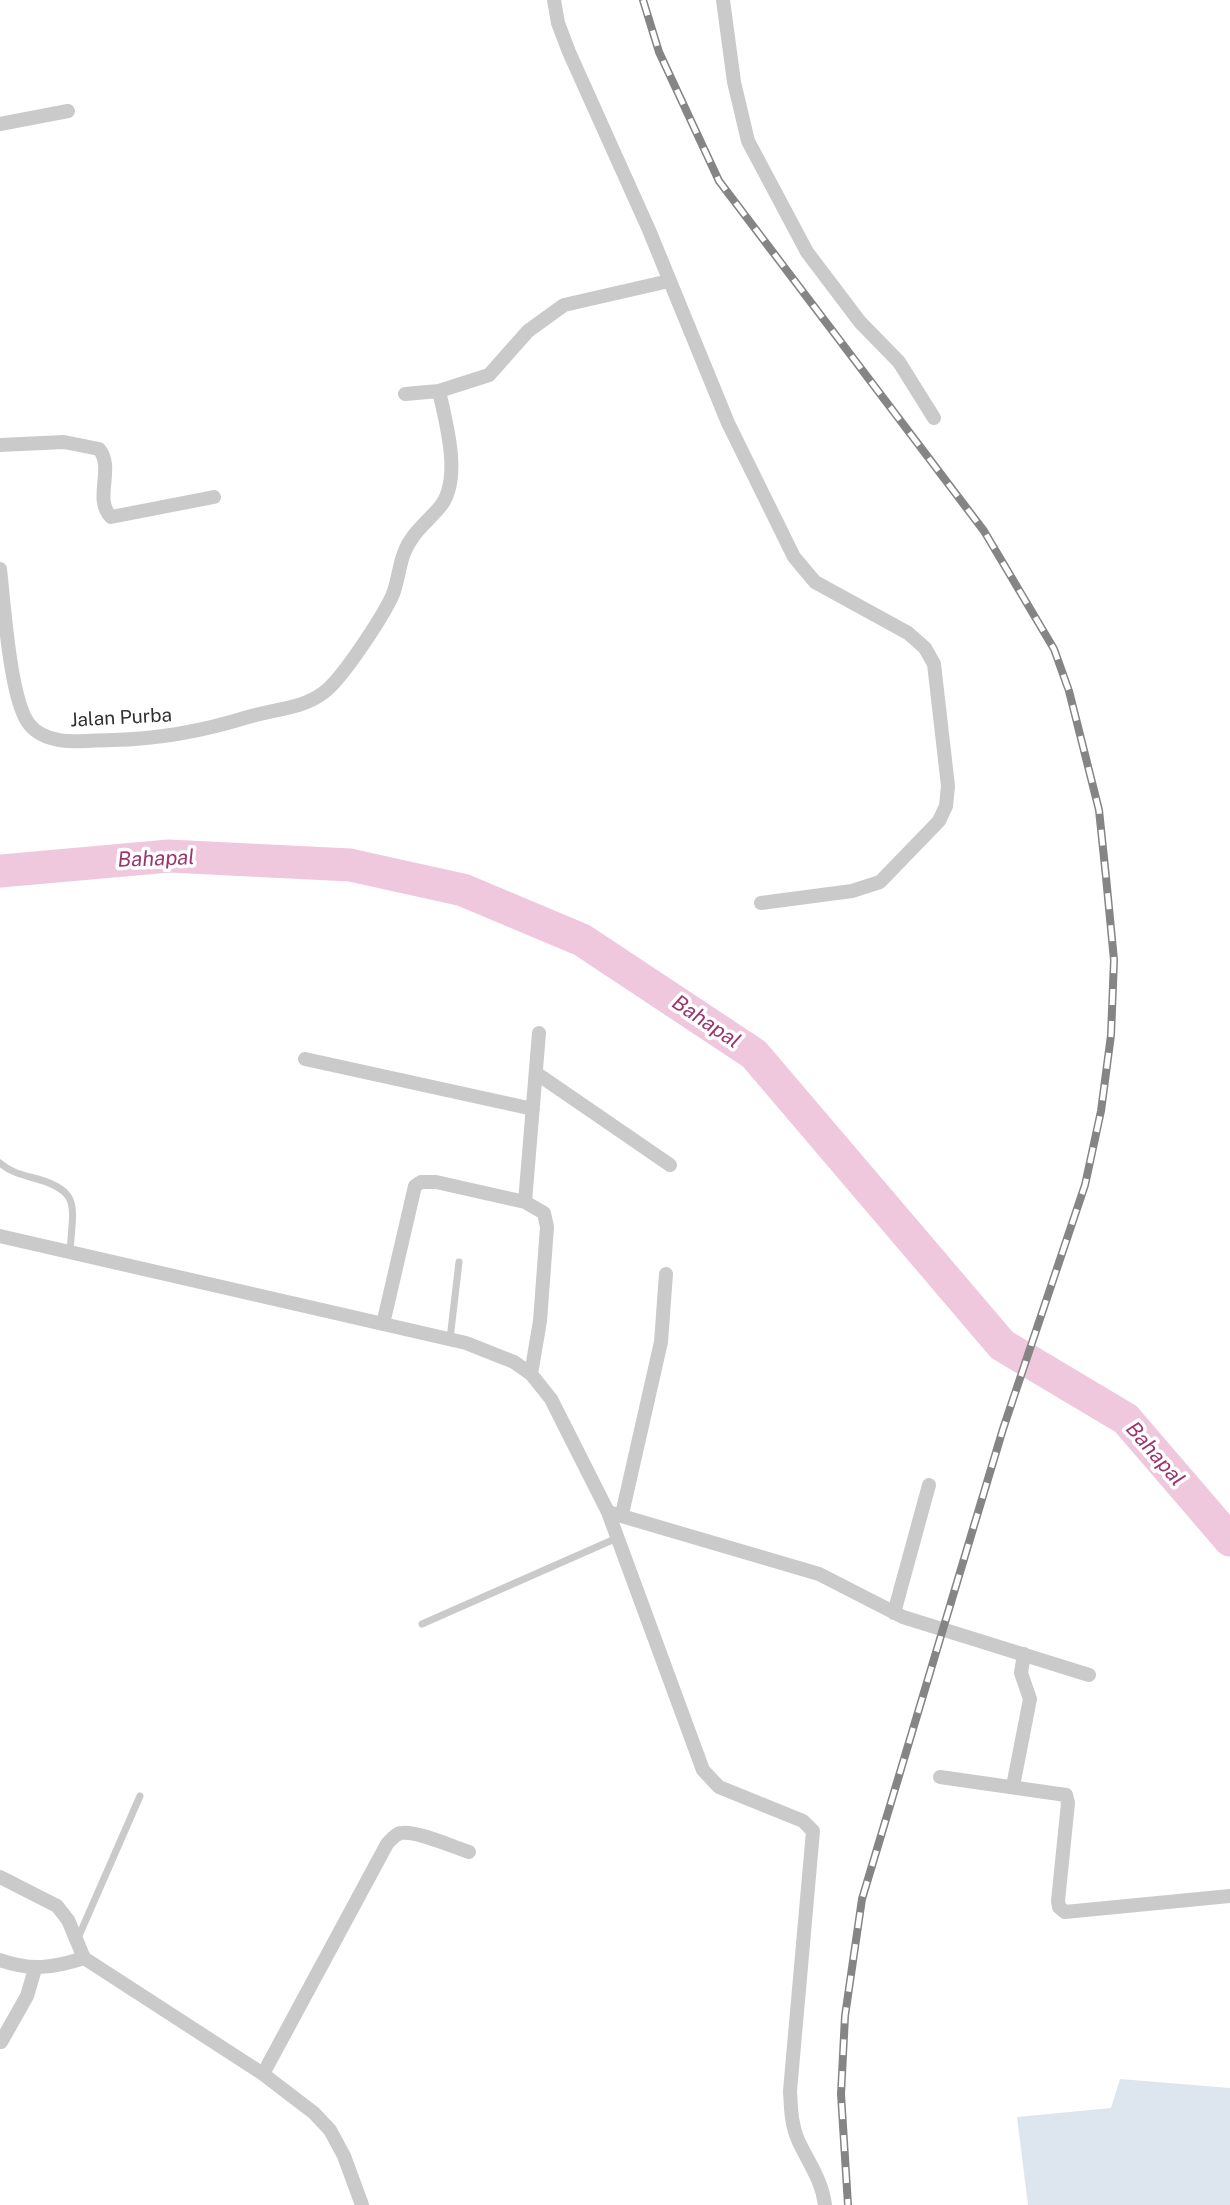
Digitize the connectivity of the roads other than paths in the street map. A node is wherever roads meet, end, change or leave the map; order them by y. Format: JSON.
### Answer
{"nodes":[{"id":1,"x":554,"y":0,"type":"edge"},
{"id":2,"x":723,"y":0,"type":"edge"},
{"id":3,"x":68,"y":111,"type":"dead end"},
{"id":4,"x":0,"y":124,"type":"edge"},
{"id":5,"x":669,"y":281,"type":"junction"},
{"id":6,"x":439,"y":391,"type":"junction"},
{"id":7,"x":405,"y":394,"type":"dead end"},
{"id":8,"x":934,"y":418,"type":"dead end"},
{"id":9,"x":0,"y":445,"type":"edge"},
{"id":10,"x":215,"y":497,"type":"dead end"},
{"id":11,"x":0,"y":569,"type":"edge"},
{"id":12,"x":4,"y":625,"type":"edge"},
{"id":13,"x":761,"y":902,"type":"dead end"},
{"id":14,"x":539,"y":1032,"type":"dead end"},
{"id":15,"x":305,"y":1059,"type":"dead end"},
{"id":16,"x":536,"y":1073,"type":"junction"},
{"id":17,"x":533,"y":1109,"type":"junction"},
{"id":18,"x":0,"y":1163,"type":"edge"},
{"id":19,"x":670,"y":1165,"type":"dead end"},
{"id":20,"x":525,"y":1202,"type":"junction"},
{"id":21,"x":0,"y":1236,"type":"edge"},
{"id":22,"x":70,"y":1252,"type":"junction"},
{"id":23,"x":458,"y":1262,"type":"dead end"},
{"id":24,"x":666,"y":1274,"type":"dead end"},
{"id":25,"x":383,"y":1324,"type":"junction"},
{"id":26,"x":450,"y":1339,"type":"junction"},
{"id":27,"x":531,"y":1374,"type":"junction"},
{"id":28,"x":929,"y":1485,"type":"dead end"},
{"id":29,"x":615,"y":1513,"type":"junction"},
{"id":30,"x":618,"y":1538,"type":"junction"},
{"id":31,"x":894,"y":1613,"type":"junction"},
{"id":32,"x":422,"y":1624,"type":"dead end"},
{"id":33,"x":1024,"y":1654,"type":"junction"},
{"id":34,"x":1089,"y":1675,"type":"dead end"},
{"id":35,"x":940,"y":1777,"type":"dead end"},
{"id":36,"x":1013,"y":1786,"type":"junction"},
{"id":37,"x":140,"y":1796,"type":"dead end"},
{"id":38,"x":469,"y":1852,"type":"dead end"},
{"id":39,"x":0,"y":1877,"type":"edge"},
{"id":40,"x":1230,"y":1896,"type":"edge"},
{"id":41,"x":78,"y":1939,"type":"junction"},
{"id":42,"x":84,"y":1958,"type":"junction"},
{"id":43,"x":0,"y":1960,"type":"edge"},
{"id":44,"x":35,"y":1969,"type":"junction"},
{"id":45,"x":1,"y":2042,"type":"edge"},
{"id":46,"x":263,"y":2074,"type":"junction"},
{"id":47,"x":362,"y":2205,"type":"edge"},
{"id":48,"x":825,"y":2205,"type":"edge"}],
"edges":[{"from":1,"to":5,"type":"street"},
{"from":2,"to":8,"type":"street"},
{"from":3,"to":4,"type":"street"},
{"from":5,"to":6,"type":"street"},
{"from":5,"to":13,"type":"street"},
{"from":6,"to":7,"type":"street"},
{"from":6,"to":12,"type":"street","name":"Jalan Purba"},
{"from":9,"to":10,"type":"street"},
{"from":11,"to":12,"type":"street","name":"Jalan Purba"},
{"from":14,"to":16,"type":"street"},
{"from":15,"to":17,"type":"street"},
{"from":16,"to":17,"type":"street"},
{"from":16,"to":19,"type":"street"},
{"from":17,"to":20,"type":"street"},
{"from":18,"to":22,"type":"lane"},
{"from":20,"to":25,"type":"street"},
{"from":20,"to":27,"type":"street"},
{"from":21,"to":22,"type":"street"},
{"from":22,"to":25,"type":"street"},
{"from":23,"to":26,"type":"lane"},
{"from":24,"to":29,"type":"street"},
{"from":25,"to":26,"type":"street"},
{"from":26,"to":27,"type":"street"},
{"from":27,"to":29,"type":"street"},
{"from":28,"to":31,"type":"street"},
{"from":29,"to":30,"type":"street"},
{"from":29,"to":31,"type":"street"},
{"from":30,"to":32,"type":"lane"},
{"from":30,"to":48,"type":"street"},
{"from":31,"to":33,"type":"street"},
{"from":33,"to":34,"type":"street"},
{"from":33,"to":36,"type":"street"},
{"from":35,"to":36,"type":"street"},
{"from":36,"to":40,"type":"street"},
{"from":37,"to":41,"type":"lane"},
{"from":38,"to":46,"type":"street"},
{"from":39,"to":41,"type":"street"},
{"from":41,"to":42,"type":"street"},
{"from":42,"to":44,"type":"street"},
{"from":42,"to":46,"type":"street"},
{"from":43,"to":44,"type":"street"},
{"from":44,"to":45,"type":"street"},
{"from":46,"to":47,"type":"street"}]}
